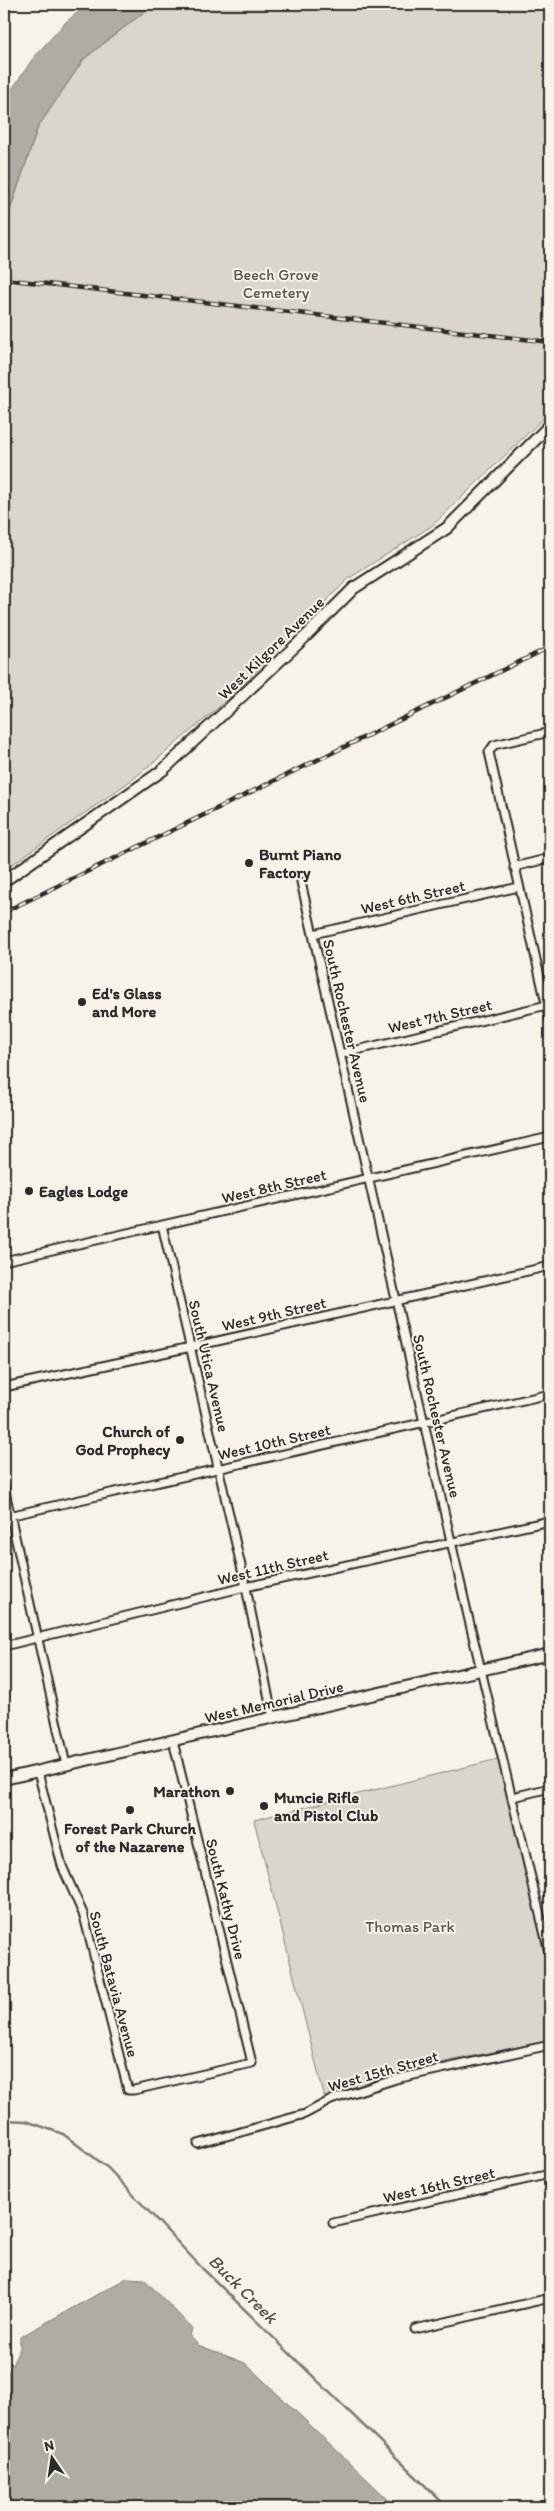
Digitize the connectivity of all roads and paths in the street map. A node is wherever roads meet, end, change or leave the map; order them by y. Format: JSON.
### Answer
{"nodes":[{"id":1,"x":550,"y":426,"type":"edge"},
{"id":2,"x":550,"y":732,"type":"edge"},
{"id":3,"x":550,"y":858,"type":"edge"},
{"id":4,"x":514,"y":867,"type":"junction"},
{"id":5,"x":4,"y":882,"type":"edge"},
{"id":6,"x":301,"y":882,"type":"dead end"},
{"id":7,"x":519,"y":887,"type":"junction"},
{"id":8,"x":313,"y":934,"type":"junction"},
{"id":9,"x":546,"y":987,"type":"edge"},
{"id":10,"x":547,"y":1005,"type":"junction"},
{"id":11,"x":550,"y":1021,"type":"edge"},
{"id":12,"x":340,"y":1054,"type":"junction"},
{"id":13,"x":550,"y":1137,"type":"edge"},
{"id":14,"x":369,"y":1178,"type":"junction"},
{"id":15,"x":162,"y":1225,"type":"junction"},
{"id":16,"x":4,"y":1261,"type":"edge"},
{"id":17,"x":550,"y":1266,"type":"edge"},
{"id":18,"x":396,"y":1301,"type":"junction"},
{"id":19,"x":191,"y":1347,"type":"junction"},
{"id":20,"x":4,"y":1387,"type":"edge"},
{"id":21,"x":550,"y":1394,"type":"edge"},
{"id":22,"x":424,"y":1422,"type":"junction"},
{"id":23,"x":218,"y":1469,"type":"junction"},
{"id":24,"x":4,"y":1487,"type":"edge"},
{"id":25,"x":7,"y":1516,"type":"edge"},
{"id":26,"x":550,"y":1521,"type":"edge"},
{"id":27,"x":452,"y":1542,"type":"junction"},
{"id":28,"x":245,"y":1587,"type":"junction"},
{"id":29,"x":38,"y":1638,"type":"junction"},
{"id":30,"x":4,"y":1646,"type":"edge"},
{"id":31,"x":550,"y":1654,"type":"edge"},
{"id":32,"x":480,"y":1669,"type":"junction"},
{"id":33,"x":273,"y":1718,"type":"junction"},
{"id":34,"x":173,"y":1741,"type":"junction"},
{"id":35,"x":66,"y":1765,"type":"junction"},
{"id":36,"x":38,"y":1772,"type":"junction"},
{"id":37,"x":4,"y":1779,"type":"edge"},
{"id":38,"x":550,"y":1788,"type":"edge"},
{"id":39,"x":513,"y":1798,"type":"junction"},
{"id":40,"x":550,"y":1914,"type":"edge"},
{"id":41,"x":541,"y":1916,"type":"junction"},
{"id":42,"x":550,"y":1956,"type":"edge"},
{"id":43,"x":550,"y":2045,"type":"edge"},
{"id":44,"x":128,"y":2090,"type":"joint"},
{"id":45,"x":198,"y":2144,"type":"dead end"},
{"id":46,"x":550,"y":2174,"type":"edge"},
{"id":47,"x":333,"y":2223,"type":"dead end"},
{"id":48,"x":550,"y":2298,"type":"edge"},
{"id":49,"x":415,"y":2329,"type":"dead end"}],
"edges":[{"from":1,"to":5,"type":"main road","name":"West Kilgore Avenue"},
{"from":2,"to":4,"type":"street"},
{"from":3,"to":4,"type":"street"},
{"from":4,"to":7,"type":"street"},
{"from":6,"to":8,"type":"street","name":"South Rochester Avenue"},
{"from":7,"to":8,"type":"street","name":"West 6th Street"},
{"from":7,"to":9,"type":"street"},
{"from":8,"to":12,"type":"street","name":"South Rochester Avenue"},
{"from":9,"to":10,"type":"street"},
{"from":10,"to":11,"type":"street"},
{"from":10,"to":12,"type":"street","name":"West 7th Street"},
{"from":12,"to":14,"type":"street","name":"South Rochester Avenue"},
{"from":13,"to":14,"type":"street","name":"West 8th Street"},
{"from":14,"to":15,"type":"street","name":"West 8th Street"},
{"from":14,"to":18,"type":"street","name":"South Rochester Avenue"},
{"from":15,"to":16,"type":"street","name":"West 8th Street"},
{"from":15,"to":19,"type":"street","name":"South Utica Avenue"},
{"from":17,"to":18,"type":"street","name":"West 9th Street"},
{"from":18,"to":19,"type":"street","name":"West 9th Street"},
{"from":18,"to":22,"type":"street","name":"South Rochester Avenue"},
{"from":19,"to":20,"type":"street","name":"West 9th Street"},
{"from":19,"to":23,"type":"street","name":"South Utica Avenue"},
{"from":21,"to":22,"type":"street","name":"West 10th Street"},
{"from":22,"to":23,"type":"street","name":"West 10th Street"},
{"from":22,"to":27,"type":"street","name":"South Rochester Avenue"},
{"from":23,"to":25,"type":"street","name":"West 10th Street"},
{"from":23,"to":28,"type":"street","name":"South Utica Avenue"},
{"from":24,"to":25,"type":"street"},
{"from":25,"to":29,"type":"street"},
{"from":26,"to":27,"type":"street","name":"West 11th Street"},
{"from":27,"to":28,"type":"street","name":"West 11th Street"},
{"from":27,"to":32,"type":"street","name":"South Rochester Avenue"},
{"from":28,"to":29,"type":"street","name":"West 11th Street"},
{"from":28,"to":33,"type":"street","name":"South Utica Avenue"},
{"from":29,"to":30,"type":"street","name":"West 11th Street"},
{"from":29,"to":35,"type":"street"},
{"from":31,"to":32,"type":"main road","name":"West Memorial Drive"},
{"from":32,"to":33,"type":"main road","name":"West Memorial Drive"},
{"from":32,"to":39,"type":"street","name":"South Rochester Avenue"},
{"from":33,"to":34,"type":"main road","name":"West Memorial Drive"},
{"from":34,"to":35,"type":"main road","name":"West Memorial Drive"},
{"from":34,"to":44,"type":"street","name":"South Kathy Drive"},
{"from":35,"to":36,"type":"main road","name":"West Memorial Drive"},
{"from":36,"to":37,"type":"main road","name":"West Memorial Drive"},
{"from":36,"to":44,"type":"street","name":"South Batavia Avenue"},
{"from":38,"to":39,"type":"street"},
{"from":39,"to":41,"type":"street","name":"South Rochester Avenue"},
{"from":40,"to":41,"type":"street"},
{"from":41,"to":42,"type":"street","name":"South Rochester Avenue"},
{"from":43,"to":45,"type":"street","name":"West 15th Street"},
{"from":46,"to":47,"type":"street","name":"West 16th Street"},
{"from":48,"to":49,"type":"street"}]}
